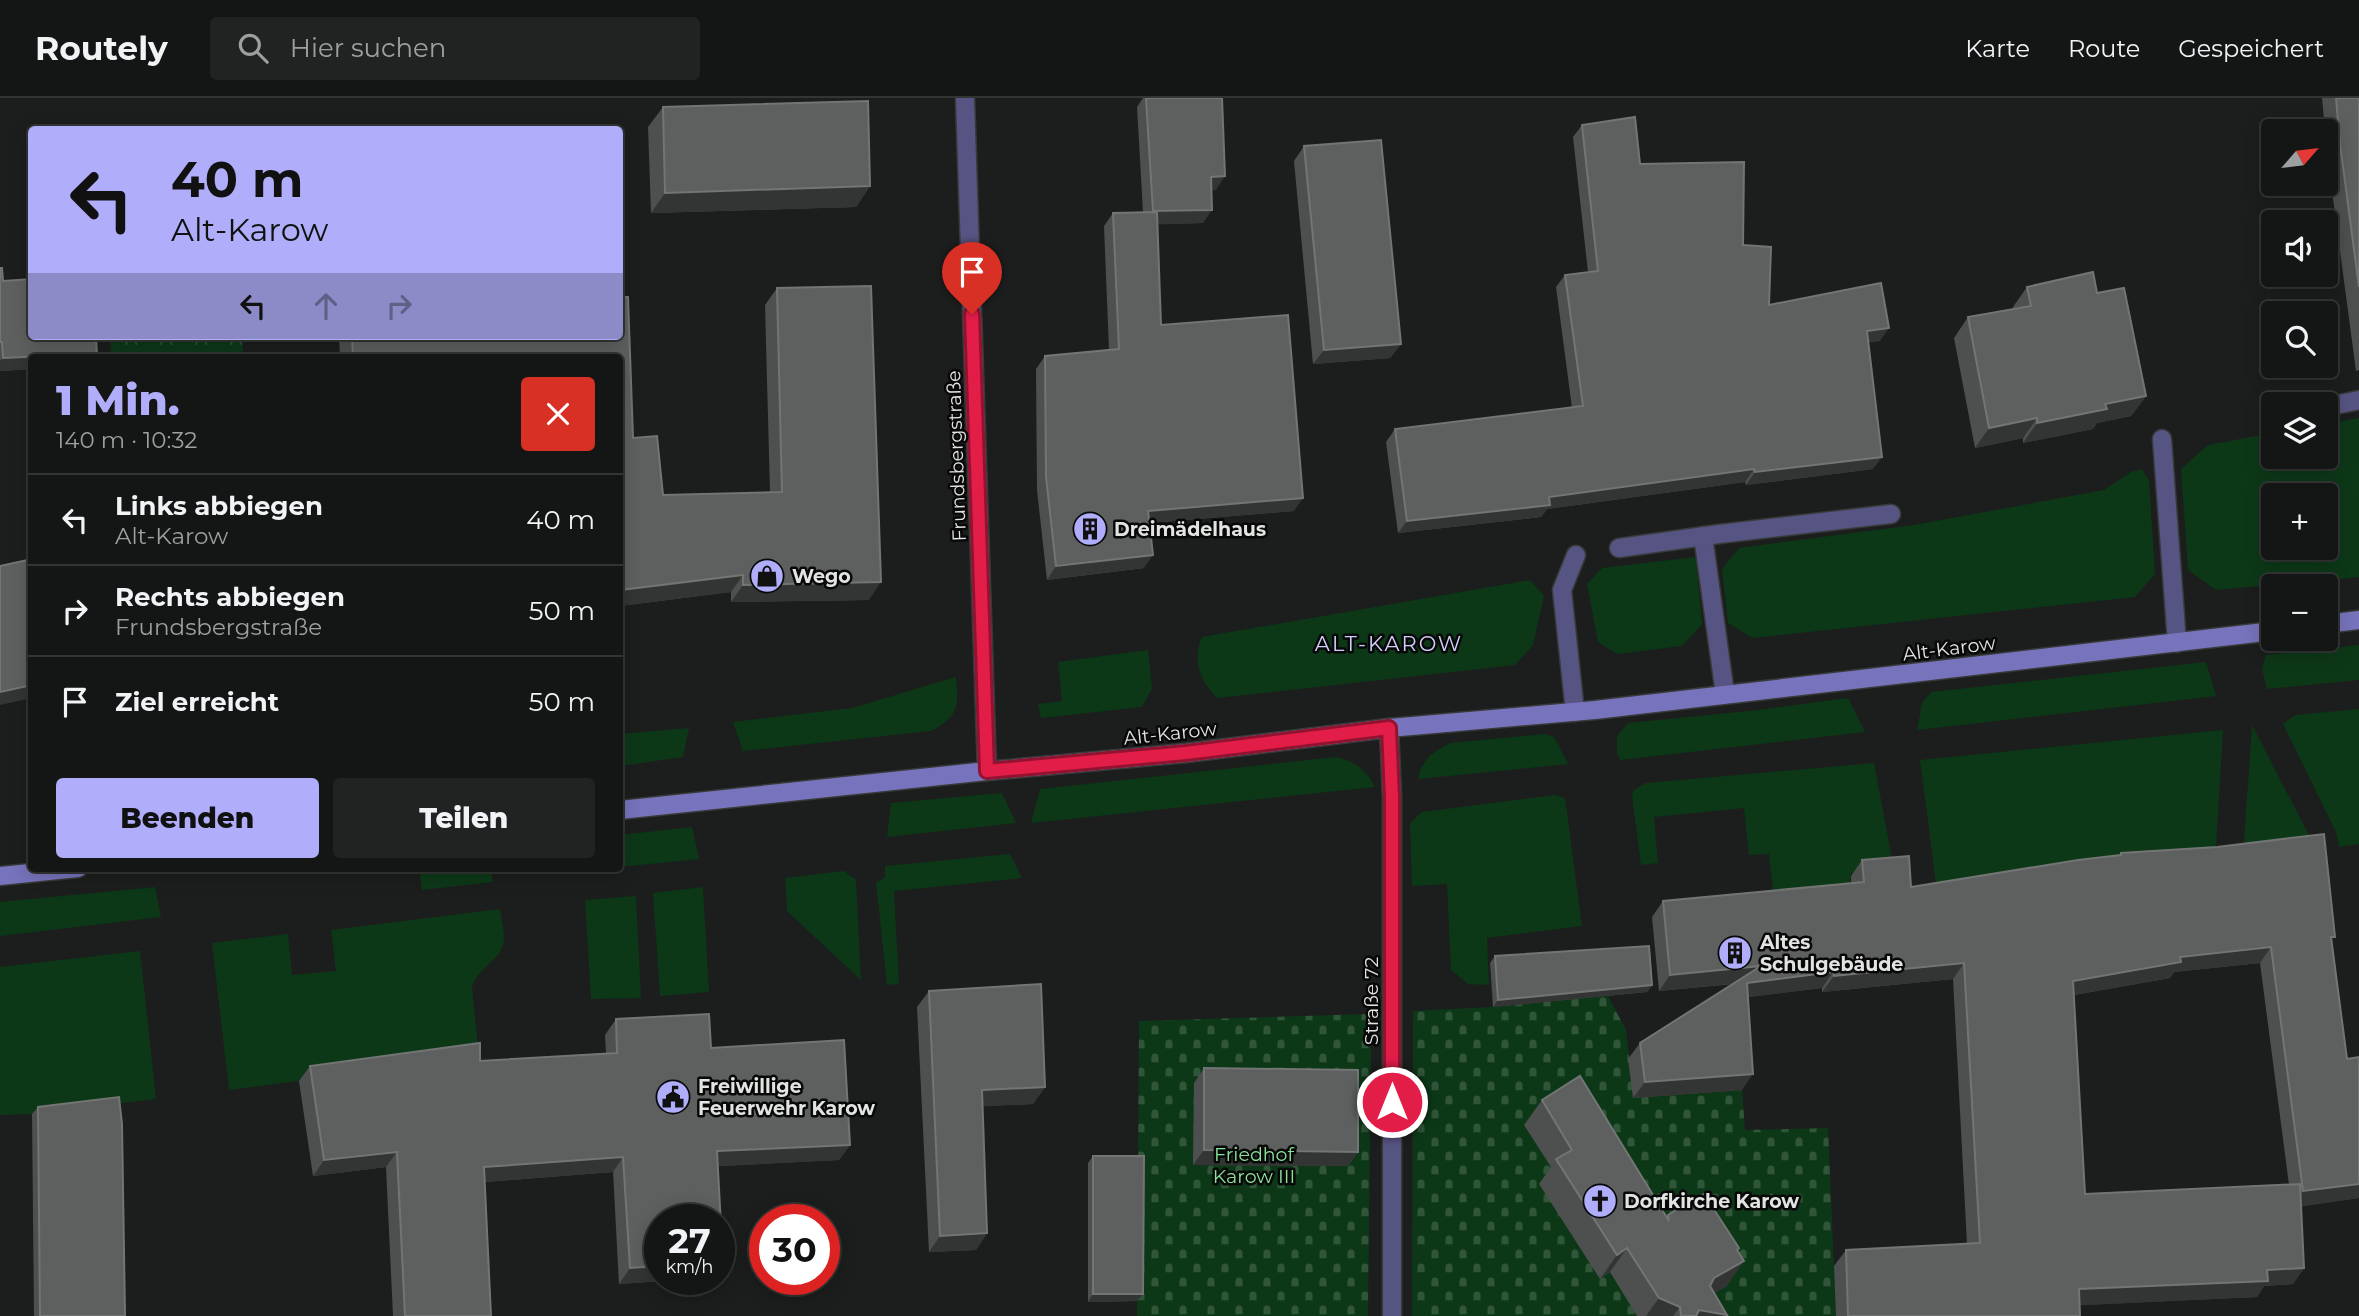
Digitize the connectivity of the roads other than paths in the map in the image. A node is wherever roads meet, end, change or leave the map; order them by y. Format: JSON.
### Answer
{"nodes":[{"id":1,"x":965,"y":98,"type":"edge"},
{"id":2,"x":2359,"y":400,"type":"edge"},
{"id":3,"x":2338,"y":404,"type":"edge"},
{"id":4,"x":2162,"y":439,"type":"dead end"},
{"id":5,"x":1891,"y":514,"type":"dead end"},
{"id":6,"x":1703,"y":536,"type":"junction"},
{"id":7,"x":1619,"y":548,"type":"dead end"},
{"id":8,"x":1576,"y":555,"type":"dead end"},
{"id":9,"x":2359,"y":620,"type":"edge"},
{"id":10,"x":2338,"y":623,"type":"edge"},
{"id":11,"x":2261,"y":632,"type":"edge"},
{"id":12,"x":2177,"y":643,"type":"junction"},
{"id":13,"x":1725,"y":694,"type":"junction"},
{"id":14,"x":1575,"y":712,"type":"junction"},
{"id":15,"x":1389,"y":728,"type":"junction"},
{"id":16,"x":987,"y":771,"type":"junction"},
{"id":17,"x":623,"y":810,"type":"edge"},
{"id":18,"x":39,"y":872,"type":"edge"},
{"id":19,"x":0,"y":876,"type":"edge"},
{"id":20,"x":1392,"y":1316,"type":"edge"}],
"edges":[{"from":1,"to":16,"type":"street","name":"Frundsbergstraße"},
{"from":2,"to":3,"type":"street"},
{"from":4,"to":12,"type":"street"},
{"from":5,"to":6,"type":"street"},
{"from":6,"to":7,"type":"street"},
{"from":6,"to":13,"type":"street"},
{"from":8,"to":14,"type":"street"},
{"from":9,"to":10,"type":"main road"},
{"from":11,"to":12,"type":"main road","name":"Alt-Karow"},
{"from":12,"to":13,"type":"main road","name":"Alt-Karow"},
{"from":13,"to":14,"type":"main road","name":"Alt-Karow"},
{"from":14,"to":15,"type":"main road","name":"Alt-Karow"},
{"from":15,"to":16,"type":"main road","name":"Alt-Karow"},
{"from":15,"to":20,"type":"street","name":"Straße 72"},
{"from":16,"to":17,"type":"main road","name":"Alt-Karow"},
{"from":18,"to":19,"type":"main road"}]}
